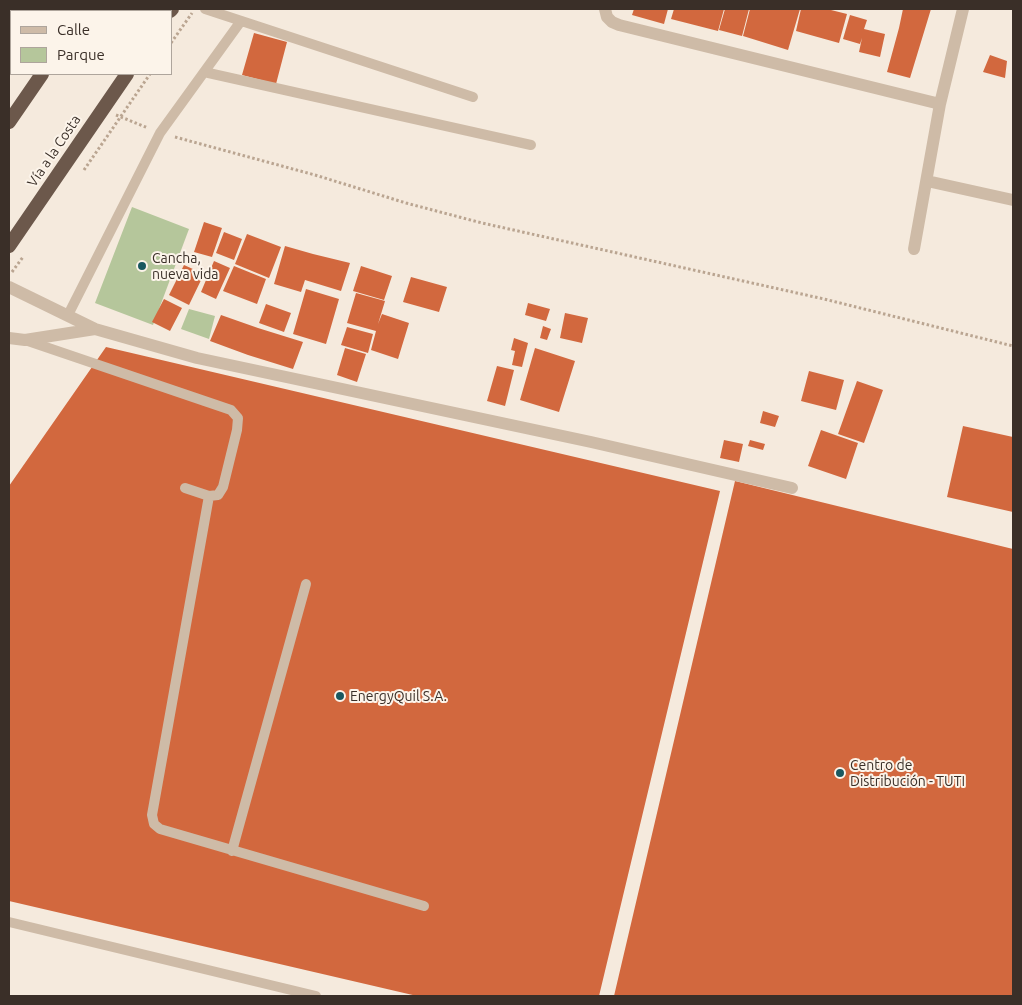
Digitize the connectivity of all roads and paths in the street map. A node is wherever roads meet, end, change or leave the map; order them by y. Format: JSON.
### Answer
{"nodes":[{"id":1,"x":195,"y":9,"type":"edge"},
{"id":2,"x":205,"y":9,"type":"edge"},
{"id":3,"x":605,"y":9,"type":"edge"},
{"id":4,"x":962,"y":9,"type":"edge"},
{"id":5,"x":241,"y":21,"type":"junction"},
{"id":6,"x":172,"y":42,"type":"edge"},
{"id":7,"x":204,"y":72,"type":"junction"},
{"id":8,"x":41,"y":75,"type":"edge"},
{"id":9,"x":126,"y":75,"type":"edge"},
{"id":10,"x":473,"y":97,"type":"dead end"},
{"id":11,"x":940,"y":104,"type":"junction"},
{"id":12,"x":102,"y":110,"type":"junction"},
{"id":13,"x":9,"y":122,"type":"edge"},
{"id":14,"x":160,"y":133,"type":"junction"},
{"id":15,"x":531,"y":145,"type":"dead end"},
{"id":16,"x":927,"y":181,"type":"junction"},
{"id":17,"x":1013,"y":200,"type":"edge"},
{"id":18,"x":9,"y":246,"type":"edge"},
{"id":19,"x":914,"y":249,"type":"dead end"},
{"id":20,"x":9,"y":287,"type":"edge"},
{"id":21,"x":68,"y":315,"type":"junction"},
{"id":22,"x":95,"y":329,"type":"junction"},
{"id":23,"x":9,"y":338,"type":"edge"},
{"id":24,"x":25,"y":340,"type":"junction"},
{"id":25,"x":1013,"y":346,"type":"edge"},
{"id":26,"x":185,"y":488,"type":"dead end"},
{"id":27,"x":792,"y":488,"type":"dead end"},
{"id":28,"x":210,"y":496,"type":"junction"},
{"id":29,"x":306,"y":584,"type":"dead end"},
{"id":30,"x":232,"y":850,"type":"junction"},
{"id":31,"x":424,"y":906,"type":"dead end"},
{"id":32,"x":9,"y":922,"type":"edge"},
{"id":33,"x":316,"y":996,"type":"edge"}],
"edges":[{"from":1,"to":6,"type":"path"},
{"from":2,"to":5,"type":"lane"},
{"from":3,"to":11,"type":"street"},
{"from":4,"to":11,"type":"street"},
{"from":5,"to":7,"type":"lane"},
{"from":5,"to":10,"type":"lane"},
{"from":7,"to":14,"type":"lane"},
{"from":7,"to":15,"type":"lane"},
{"from":8,"to":13,"type":"highway"},
{"from":9,"to":12,"type":"highway","name":"Vía a la Costa"},
{"from":11,"to":16,"type":"street"},
{"from":12,"to":14,"type":"path"},
{"from":12,"to":18,"type":"highway","name":"Vía a la Costa"},
{"from":14,"to":21,"type":"lane"},
{"from":14,"to":25,"type":"path"},
{"from":16,"to":17,"type":"street"},
{"from":16,"to":19,"type":"street"},
{"from":20,"to":21,"type":"street"},
{"from":21,"to":22,"type":"street"},
{"from":22,"to":24,"type":"street"},
{"from":22,"to":27,"type":"street"},
{"from":23,"to":24,"type":"street"},
{"from":24,"to":28,"type":"lane"},
{"from":26,"to":28,"type":"lane"},
{"from":28,"to":30,"type":"lane"},
{"from":29,"to":30,"type":"lane"},
{"from":30,"to":31,"type":"lane"},
{"from":32,"to":33,"type":"lane"}]}
